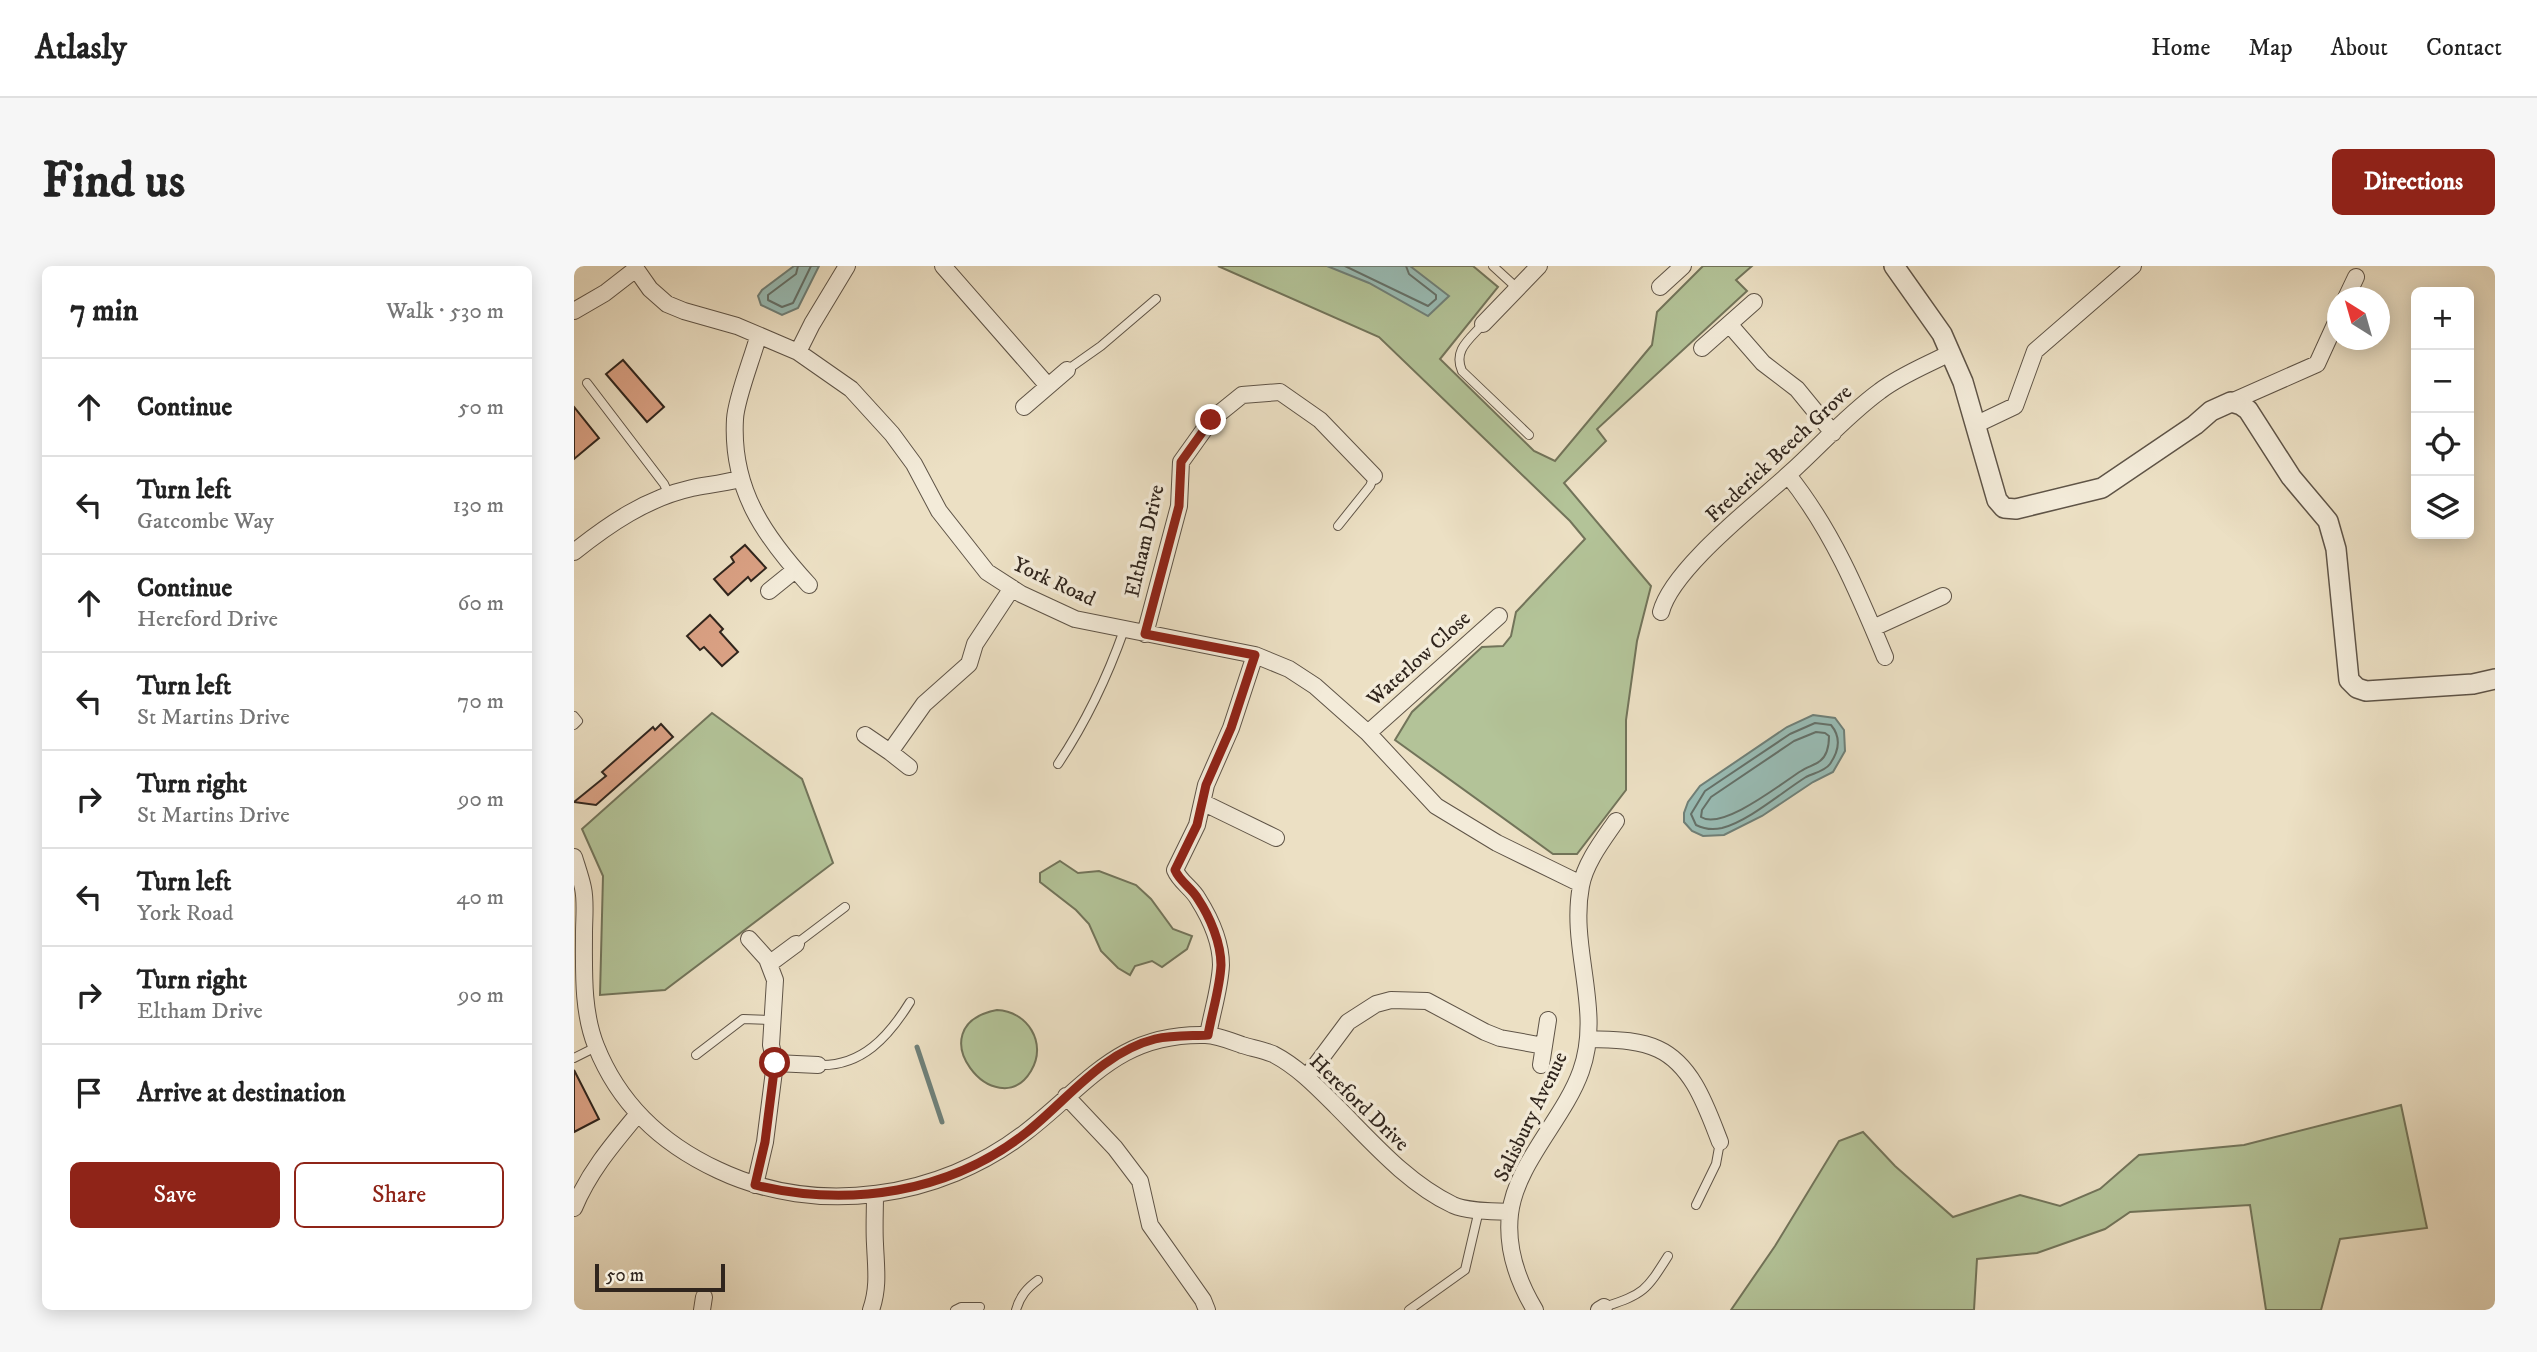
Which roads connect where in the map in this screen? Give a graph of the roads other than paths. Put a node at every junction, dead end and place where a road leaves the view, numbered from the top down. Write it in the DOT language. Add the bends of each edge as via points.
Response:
graph roads {
  1 [pos="847,266"];
  2 [pos="943,266"];
  3 [pos="1493,266"];
  4 [pos="1539,266"];
  5 [pos="1682,266"];
  6 [pos="1894,266"];
  7 [pos="2133,266"];
  8 [pos="636,267"];
  9 [pos="2356,277"];
  10 [pos="1660,286"];
  11 [pos="2351,287"];
  12 [pos="1517,288"];
  13 [pos="1156,299"];
  14 [pos="1754,302"];
  15 [pos="574,311"];
  16 [pos="1483,324"];
  17 [pos="1729,324"];
  18 [pos="758,337"];
  19 [pos="2327,341"];
  20 [pos="1702,348"];
  21 [pos="798,352"];
  22 [pos="1950,353"];
  23 [pos="1067,369"];
  24 [pos="587,383"];
  25 [pos="1048,386"];
  26 [pos="2231,402"];
  27 [pos="1024,407"];
  28 [pos="1975,425"];
  29 [pos="1833,433"];
  30 [pos="1529,435"];
  31 [pos="1788,475"];
  32 [pos="1374,477"];
  33 [pos="740,480"];
  34 [pos="669,495"];
  35 [pos="1338,526"];
  36 [pos="574,552"];
  37 [pos="795,570"];
  38 [pos="809,585"];
  39 [pos="1012,588"];
  40 [pos="769,591"];
  41 [pos="1943,596"];
  42 [pos="1661,612"];
  43 [pos="1499,616"];
  44 [pos="1873,628"];
  45 [pos="1124,630"];
  46 [pos="1145,634"];
  47 [pos="1255,655"];
  48 [pos="1885,657"];
  49 [pos="2495,679"];
  50 [pos="574,716"];
  51 [pos="574,726"];
  52 [pos="1368,733"];
  53 [pos="865,735"];
  54 [pos="890,752"];
  55 [pos="1058,764"];
  56 [pos="909,767"];
  57 [pos="1204,803"];
  58 [pos="1616,821"];
  59 [pos="1276,838"];
  60 [pos="574,857"];
  61 [pos="1581,884"];
  62 [pos="579,892"];
  63 [pos="845,907"];
  64 [pos="749,939"];
  65 [pos="796,944"];
  66 [pos="769,964"];
  67 [pos="910,1002"];
  68 [pos="772,1020"];
  69 [pos="1548,1020"];
  70 [pos="1208,1035"];
  71 [pos="1588,1039"];
  72 [pos="596,1046"];
  73 [pos="1544,1046"];
  74 [pos="696,1055"];
  75 [pos="574,1058"];
  76 [pos="775,1063"];
  77 [pos="818,1065"];
  78 [pos="1541,1065"];
  79 [pos="1307,1077"];
  80 [pos="1066,1096"];
  81 [pos="637,1115"];
  82 [pos="1720,1142"];
  83 [pos="755,1185"];
  84 [pos="875,1194"];
  85 [pos="1696,1205"];
  86 [pos="574,1208"];
  87 [pos="1479,1210"];
  88 [pos="1510,1212"];
  89 [pos="1668,1256"];
  90 [pos="1038,1280"];
  91 [pos="980,1307"];
  92 [pos="1602,1309"];
  93 [pos="871,1310"];
  94 [pos="955,1310"];
  95 [pos="1016,1310"];
  96 [pos="1207,1310"];
  97 [pos="1409,1310"];
  98 [pos="1535,1310"];
  1 -- 21 [label="street"];
  2 -- 25 [label="street"];
  3 -- 12 [label="lane"];
  4 -- 12 [label="street"];
  5 -- 10 [label="street"];
  6 -- 22 [label="street" via="1942,334"];
  7 -- 28 [label="street" via="2035,351 2015,406"];
  8 -- 15 [label="street, York Road"];
  8 -- 18 [label="street, York Road" via="667,304"];
  9 -- 11 [label="street"];
  12 -- 16 [label="street"];
  13 -- 23 [label="lane"];
  14 -- 17 [label="street"];
  16 -- 30 [label="lane" via="1457,360 1462,371"];
  17 -- 20 [label="street"];
  17 -- 29 [label="street" via="1763,363 1797,389"];
  18 -- 21 [label="street, York Road"];
  18 -- 33 [label="street" via="735,417"];
  19 -- 26 [label="street" via="2317,364"];
  21 -- 39 [label="street, York Road" via="851,389 879,418 914,464 950,526 987,572"];
  22 -- 28 [label="street"];
  22 -- 29 [label="street, Frederick Beech Grove" via="1882,390"];
  23 -- 25 [label="street"];
  24 -- 34 [label="lane"];
  25 -- 27 [label="street"];
  26 -- 28 [label="street" via="2211,411 2102,488 2016,509 2004,508 1997,500"];
  26 -- 49 [label="street" via="2248,410 2291,477 2328,522 2336,549 2349,680 2366,691"];
  29 -- 31 [label="street, Frederick Beech Grove"];
  31 -- 42 [label="street, Frederick Beech Grove" via="1679,578"];
  31 -- 44 [label="street" via="1839,550"];
  32 -- 35 [label="lane"];
  32 -- 46 [label="street, Eltham Drive" via="1320,421 1280,392 1242,395 1211,420 1181,462 1179,506"];
  33 -- 34 [label="street"];
  33 -- 37 [label="street" via="771,541"];
  34 -- 36 [label="street" via="611,524"];
  37 -- 38 [label="street"];
  37 -- 40 [label="street"];
  39 -- 45 [label="street, York Road" via="1075,619"];
  39 -- 54 [label="street" via="975,644 969,664 924,704"];
  41 -- 44 [label="street"];
  43 -- 52 [label="street, Waterlow Close"];
  44 -- 48 [label="street"];
  45 -- 46 [label="street, York Road"];
  45 -- 55 [label="lane" via="1095,701"];
  46 -- 47 [label="street, York Road"];
  47 -- 52 [label="street, York Road" via="1315,686"];
  47 -- 57 [label="street" via="1206,785"];
  50 -- 51 [label="lane" via="578,721"];
  52 -- 61 [label="street, York Road" via="1436,806 1497,843"];
  53 -- 54 [label="street"];
  54 -- 56 [label="street"];
  57 -- 59 [label="street"];
  57 -- 70 [label="street" via="1175,870 1211,921 1221,964"];
  58 -- 61 [label="street, Salisbury Avenue"];
  60 -- 62 [label="street, Hereford Drive"];
  61 -- 71 [label="street, Salisbury Avenue" via="1577,921 1590,1021"];
  62 -- 72 [label="street, Hereford Drive"];
  63 -- 65 [label="lane"];
  64 -- 66 [label="street"];
  65 -- 66 [label="street"];
  66 -- 68 [label="street" via="775,980"];
  67 -- 77 [label="lane" via="874,1045 838,1066"];
  68 -- 74 [label="lane" via="743,1019"];
  68 -- 76 [label="street"];
  69 -- 73 [label="street"];
  70 -- 79 [label="street, Hereford Drive" via="1272,1054"];
  70 -- 80 [label="street, Hereford Drive" via="1152,1040 1116,1057"];
  71 -- 82 [label="street" via="1643,1043 1660,1049 1680,1065 1695,1086"];
  71 -- 88 [label="street, Salisbury Avenue" via="1581,1071 1519,1182"];
  72 -- 75 [label="lane"];
  72 -- 81 [label="street, Hereford Drive"];
  73 -- 78 [label="street"];
  73 -- 79 [label="street" via="1500,1038 1427,1001 1391,1000 1348,1022"];
  76 -- 77 [label="street"];
  76 -- 83 [label="street"];
  79 -- 87 [label="street, Hereford Drive" via="1400,1170 1455,1206"];
  80 -- 84 [label="street, Hereford Drive" via="1028,1131 967,1169"];
  80 -- 96 [label="street" via="1140,1181 1150,1225"];
  81 -- 83 [label="street, Hereford Drive" via="704,1164"];
  81 -- 86 [label="street" via="603,1156"];
  82 -- 85 [label="lane" via="1716,1164"];
  83 -- 84 [label="street, Hereford Drive" via="809,1195"];
  84 -- 93 [label="street" via="878,1272"];
  87 -- 88 [label="street, Hereford Drive"];
  87 -- 97 [label="lane" via="1465,1270"];
  88 -- 98 [label="street, Salisbury Avenue" via="1514,1268"];
  89 -- 92 [label="lane" via="1648,1288"];
  90 -- 95 [label="lane" via="1027,1288"];
  91 -- 94 [label="lane"];
}
